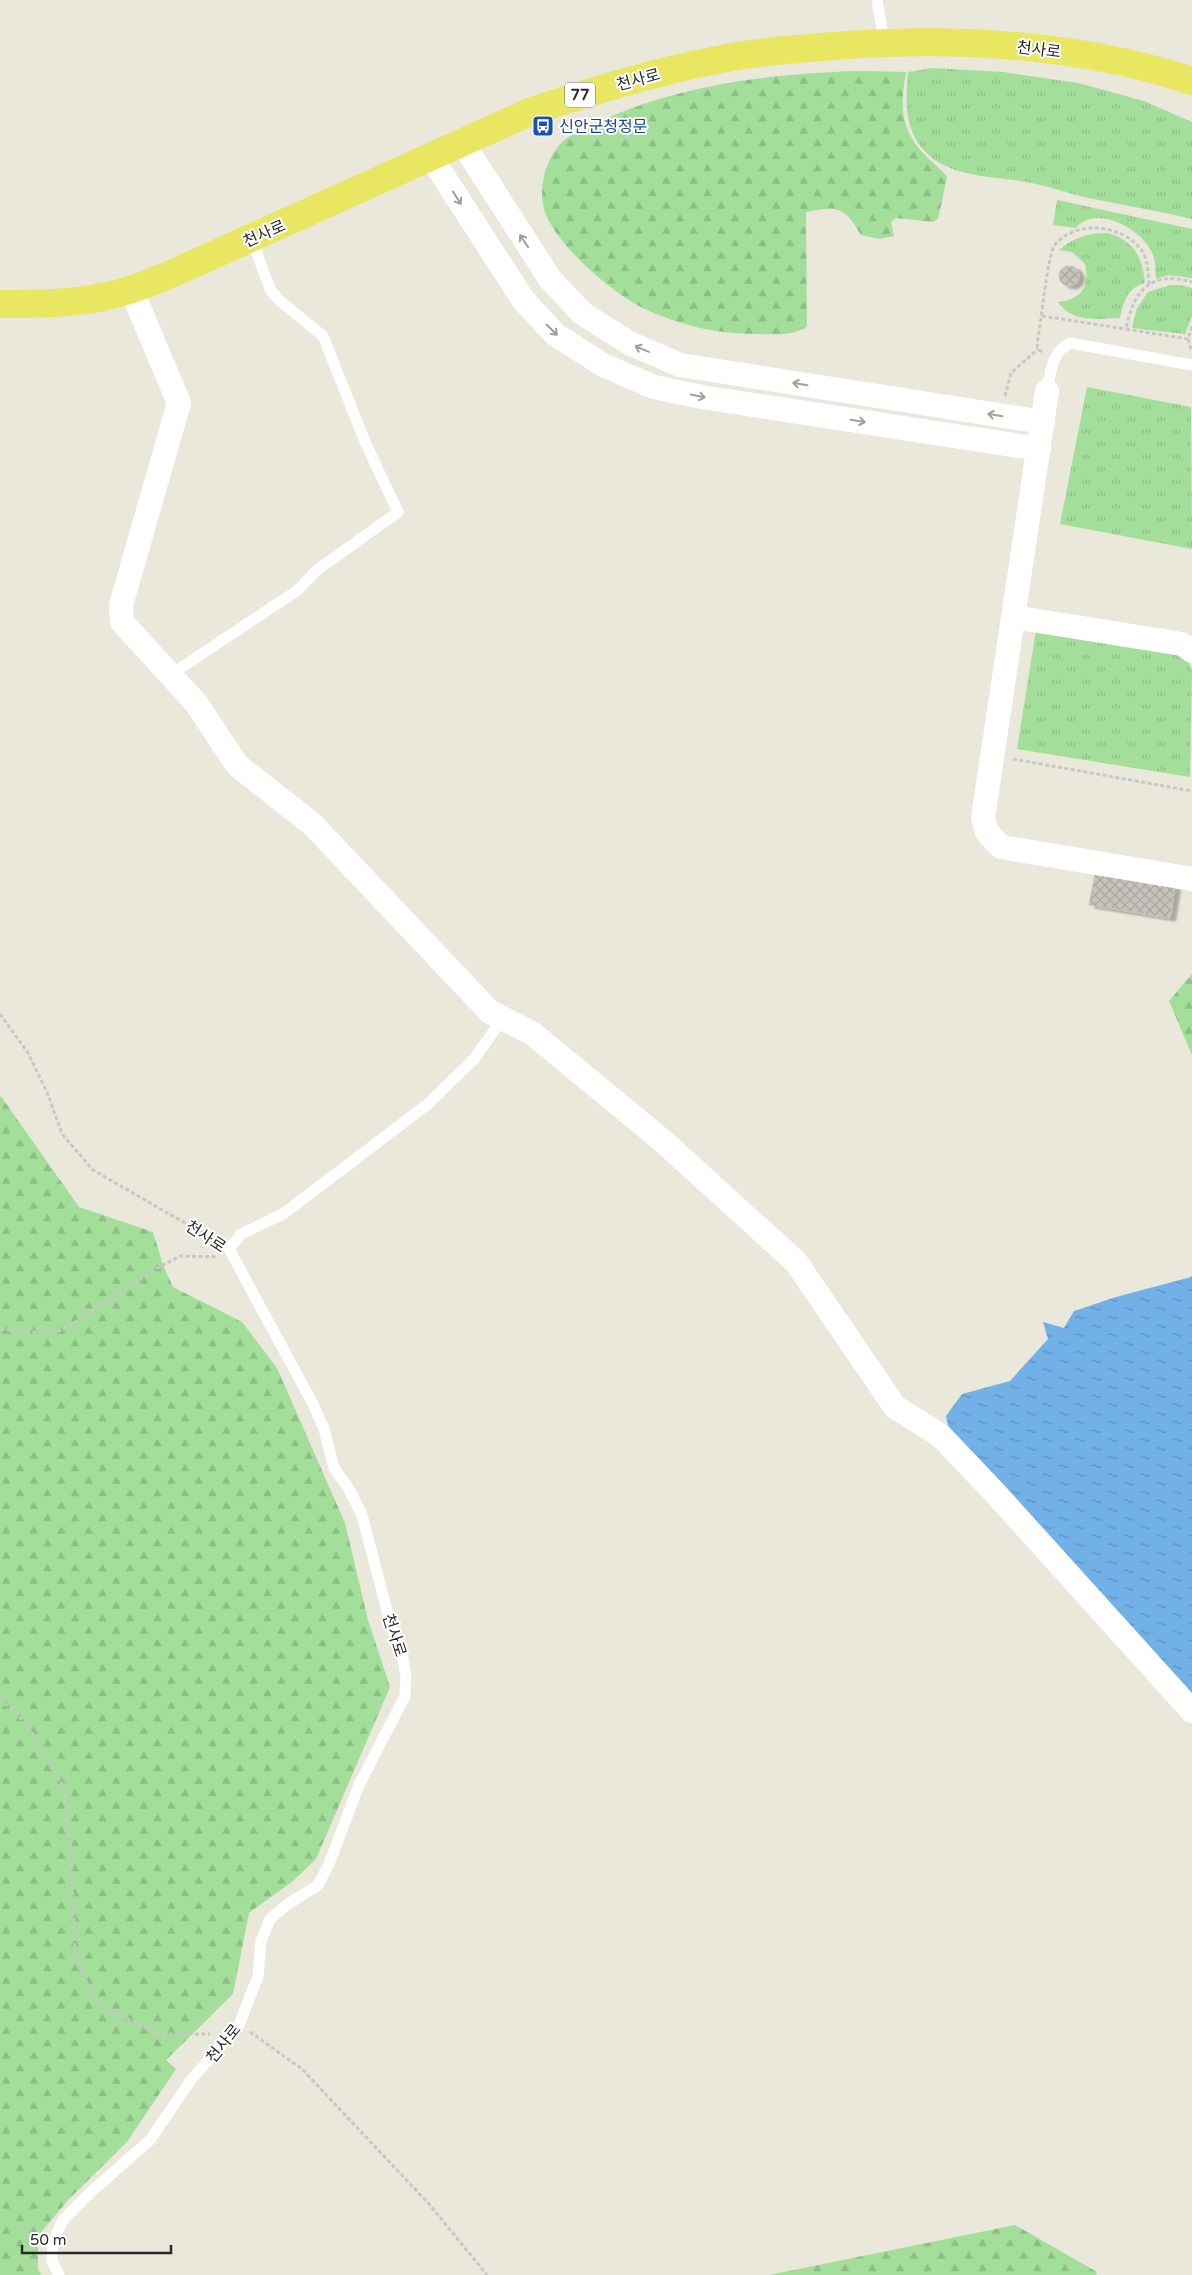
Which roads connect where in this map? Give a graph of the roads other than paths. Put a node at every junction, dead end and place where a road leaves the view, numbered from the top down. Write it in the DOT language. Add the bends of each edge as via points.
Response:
graph roads {
  1 [pos="878,0"];
  2 [pos="884,42"];
  3 [pos="1192,81"];
  4 [pos="462,142"];
  5 [pos="431,157"];
  6 [pos="251,238"];
  7 [pos="131,289"];
  8 [pos="0,304"];
  9 [pos="1192,365"];
  10 [pos="1048,391"];
  11 [pos="1043,422"];
  12 [pos="1039,449"];
  13 [pos="1014,617"];
  14 [pos="1192,651"];
  15 [pos="170,675"];
  16 [pos="1192,879"];
  17 [pos="502,1018"];
  18 [pos="1192,1711"];
  19 [pos="59,2275"];
  1 -- 2 [label="lane"];
  2 -- 3 [label="main road, 천사로 / 77" via="952,42 1039,49 1135,64"];
  2 -- 4 [label="main road, 천사로 / 77" via="753,54 676,69 588,92 532,111"];
  4 -- 5 [label="main road, 천사로 / 77"];
  11 -- 4 [label="street, one-way" via="680,365 629,343 582,313 550,279"];
  5 -- 6 [label="main road, 천사로 / 77"];
  5 -- 12 [label="street, one-way" via="524,301 556,335 603,365 654,387 702,397"];
  6 -- 7 [label="main road, 천사로 / 77" via="169,276"];
  6 -- 15 [label="lane" via="271,291 323,336 366,444 398,512 317,570 298,590"];
  7 -- 8 [label="main road, 천사로 / 77" via="68,301"];
  7 -- 15 [label="street" via="179,403 121,605 122,622"];
  9 -- 10 [label="lane" via="1070,343 1064,346 1052,366"];
  10 -- 11 [label="street"];
  11 -- 12 [label="street"];
  12 -- 13 [label="street"];
  13 -- 14 [label="street" via="1182,644"];
  13 -- 16 [label="street" via="983,818 987,832 1001,847"];
  15 -- 17 [label="street" via="196,703 237,765 312,824 490,1012"];
  17 -- 18 [label="street" via="532,1033 664,1142 796,1262 895,1407 941,1436"];
  17 -- 19 [label="lane, 천사로" via="474,1059 428,1104 283,1214 241,1234 231,1253 313,1404 324,1429 334,1468 362,1515 391,1626 402,1654 405,1696 359,1785 329,1864 318,1884 270,1919 261,1941 258,1976 239,2025 191,2080 150,2140 64,2220 53,2241 52,2261"];
}
